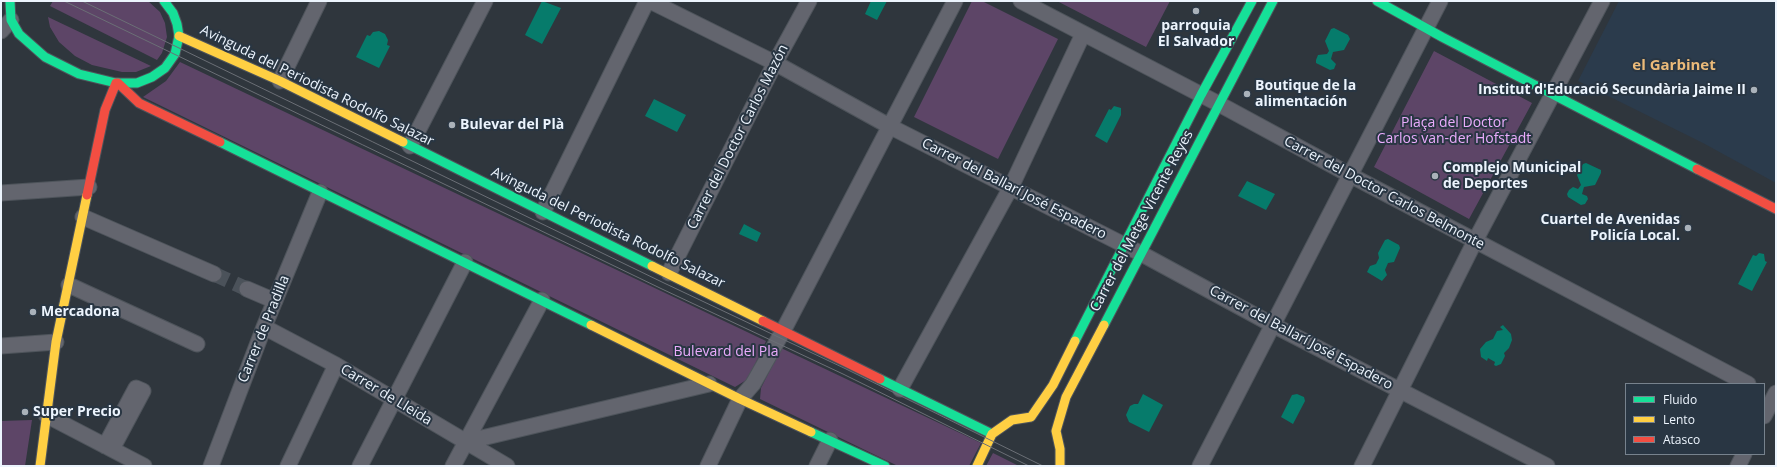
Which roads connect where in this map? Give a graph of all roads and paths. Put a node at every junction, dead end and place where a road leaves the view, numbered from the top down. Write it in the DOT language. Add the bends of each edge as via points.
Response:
graph roads {
  1 [pos="1,1"];
  2 [pos="10,1"];
  3 [pos="164,1"];
  4 [pos="319,1"];
  5 [pos="485,1"];
  6 [pos="649,1"];
  7 [pos="809,1"];
  8 [pos="955,1"];
  9 [pos="1021,1"];
  10 [pos="1252,1"];
  11 [pos="1273,1"];
  12 [pos="1377,1"];
  13 [pos="1440,1"];
  14 [pos="1602,1"];
  15 [pos="11,20"];
  16 [pos="1426,28"];
  17 [pos="1,31"];
  18 [pos="1083,34"];
  19 [pos="178,36"];
  20 [pos="775,63"];
  21 [pos="280,81"];
  22 [pos="117,83"];
  23 [pos="1201,95"];
  24 [pos="1554,95"];
  25 [pos="1219,104"];
  26 [pos="889,126"];
  27 [pos="410,146"];
  28 [pos="1350,175"];
  29 [pos="89,187"];
  30 [pos="1011,187"];
  31 [pos="320,192"];
  32 [pos="1,193"];
  33 [pos="1776,209"];
  34 [pos="543,212"];
  35 [pos="83,216"];
  36 [pos="1475,241"];
  37 [pos="1124,245"];
  38 [pos="1140,253"];
  39 [pos="465,262"];
  40 [pos="669,273"];
  41 [pos="214,274"];
  42 [pos="68,285"];
  43 [pos="248,289"];
  44 [pos="542,300"];
  45 [pos="275,301"];
  46 [pos="1273,325"];
  47 [pos="264,327"];
  48 [pos="782,331"];
  49 [pos="56,342"];
  50 [pos="198,344"];
  51 [pos="1,346"];
  52 [pos="336,365"];
  53 [pos="1746,383"];
  54 [pos="709,384"];
  55 [pos="900,389"];
  56 [pos="1401,391"];
  57 [pos="1772,395"];
  58 [pos="740,399"];
  59 [pos="394,400"];
  60 [pos="1765,413"];
  61 [pos="46,415"];
  62 [pos="992,434"];
  63 [pos="830,440"];
  64 [pos="464,442"];
  65 [pos="1744,455"];
  66 [pos="40,466"];
  67 [pos="144,466"];
  68 [pos="211,466"];
  69 [pos="288,466"];
  70 [pos="360,466"];
  71 [pos="453,466"];
  72 [pos="506,466"];
  73 [pos="708,466"];
  74 [pos="817,466"];
  75 [pos="885,466"];
  76 [pos="977,466"];
  77 [pos="1060,466"];
  78 [pos="1200,466"];
  79 [pos="1362,466"];
  80 [pos="1547,466"];
  81 [pos="1738,466"];
  1 -- 2 [label="street"];
  2 -- 15 [label="street"];
  3 -- 19 [label="street" via="172,13"];
  4 -- 21 [label="street"];
  5 -- 27 [label="street"];
  6 -- 20 [label="street, Carrer del Ballarí José Espadero"];
  6 -- 34 [label="street"];
  7 -- 20 [label="street, Carrer del Doctor Carlos Mazón"];
  8 -- 26 [label="street"];
  9 -- 18 [label="street, Carrer del Doctor Carlos Belmonte"];
  10 -- 23 [label="street, Carrer del Metge Vicente Reyes"];
  11 -- 25 [label="street, Carrer del Metge Vicente Reyes"];
  12 -- 16 [label="street"];
  13 -- 16 [label="street"];
  14 -- 24 [label="street"];
  15 -- 17 [label="street"];
  15 -- 22 [label="street" via="19,34 45,56 80,74"];
  16 -- 24 [label="street"];
  16 -- 28 [label="street"];
  18 -- 23 [label="street, Carrer del Doctor Carlos Belmonte"];
  18 -- 30 [label="street"];
  19 -- 21 [label="street, Avinguda del Periodista Rodolfo Salazar"];
  19 -- 22 [label="street" via="175,54 165,68 137,83"];
  20 -- 26 [label="street, Carrer del Ballarí José Espadero"];
  20 -- 40 [label="street, Carrer del Doctor Carlos Mazón"];
  21 -- 27 [label="street, Avinguda del Periodista Rodolfo Salazar"];
  22 -- 29 [label="street" via="105,110"];
  22 -- 31 [label="street" via="139,103"];
  23 -- 25 [label="street, Carrer del Doctor Carlos Belmonte"];
  23 -- 37 [label="street, Carrer del Metge Vicente Reyes"];
  24 -- 33 [label="street"];
  24 -- 36 [label="street"];
  25 -- 28 [label="street, Carrer del Doctor Carlos Belmonte"];
  25 -- 38 [label="street, Carrer del Metge Vicente Reyes"];
  26 -- 30 [label="street, Carrer del Ballarí José Espadero"];
  26 -- 48 [label="street"];
  27 -- 34 [label="street, Avinguda del Periodista Rodolfo Salazar"];
  28 -- 36 [label="street, Carrer del Doctor Carlos Belmonte"];
  28 -- 46 [label="street"];
  29 -- 32 [label="street"];
  29 -- 35 [label="street"];
  30 -- 37 [label="street, Carrer del Ballarí José Espadero"];
  30 -- 55 [label="street"];
  31 -- 39 [label="street"];
  31 -- 45 [label="street, Carrer de Pradilla"];
  34 -- 40 [label="street, Avinguda del Periodista Rodolfo Salazar"];
  35 -- 41 [label="street"];
  35 -- 42 [label="street"];
  36 -- 53 [label="street, Carrer del Doctor Carlos Belmonte"];
  36 -- 56 [label="street"];
  37 -- 38 [label="street, Carrer del Ballarí José Espadero"];
  37 -- 62 [label="street, Carrer del Metge Vicente Reyes" via="1034,419 1012,420"];
  38 -- 46 [label="street, Carrer del Ballarí José Espadero"];
  38 -- 77 [label="street, Carrer del Metge Vicente Reyes" via="1066,396 1053,429 1060,449"];
  39 -- 44 [label="street"];
  39 -- 59 [label="street"];
  40 -- 48 [label="street, Avinguda del Periodista Rodolfo Salazar"];
  42 -- 49 [label="street"];
  42 -- 50 [label="street"];
  43 -- 45 [label="street"];
  44 -- 54 [label="street"];
  44 -- 64 [label="street"];
  45 -- 47 [label="street, Carrer de Pradilla"];
  46 -- 56 [label="street, Carrer del Ballarí José Espadero"];
  46 -- 78 [label="street"];
  47 -- 52 [label="street, Carrer de Lleida"];
  47 -- 68 [label="street, Carrer de Pradilla"];
  48 -- 55 [label="street, Avinguda del Periodista Rodolfo Salazar"];
  48 -- 58 [label="street" via="753,384"];
  49 -- 51 [label="street"];
  49 -- 61 [label="street"];
  52 -- 59 [label="street, Carrer de Lleida"];
  52 -- 69 [label="street"];
  54 -- 58 [label="street"];
  54 -- 64 [label="street"];
  55 -- 62 [label="street, Avinguda del Periodista Rodolfo Salazar"];
  56 -- 79 [label="street"];
  56 -- 80 [label="street, Carrer del Ballarí José Espadero"];
  57 -- 60 [label="street"];
  58 -- 63 [label="street"];
  58 -- 73 [label="street"];
  59 -- 64 [label="street, Carrer de Lleida"];
  59 -- 70 [label="street"];
  61 -- 66 [label="street"];
  61 -- 67 [label="street"];
  62 -- 76 [label="street"];
  63 -- 74 [label="street"];
  63 -- 75 [label="street"];
  64 -- 71 [label="street"];
  64 -- 72 [label="street, Carrer de Lleida"];
  65 -- 81 [label="street"];
}
